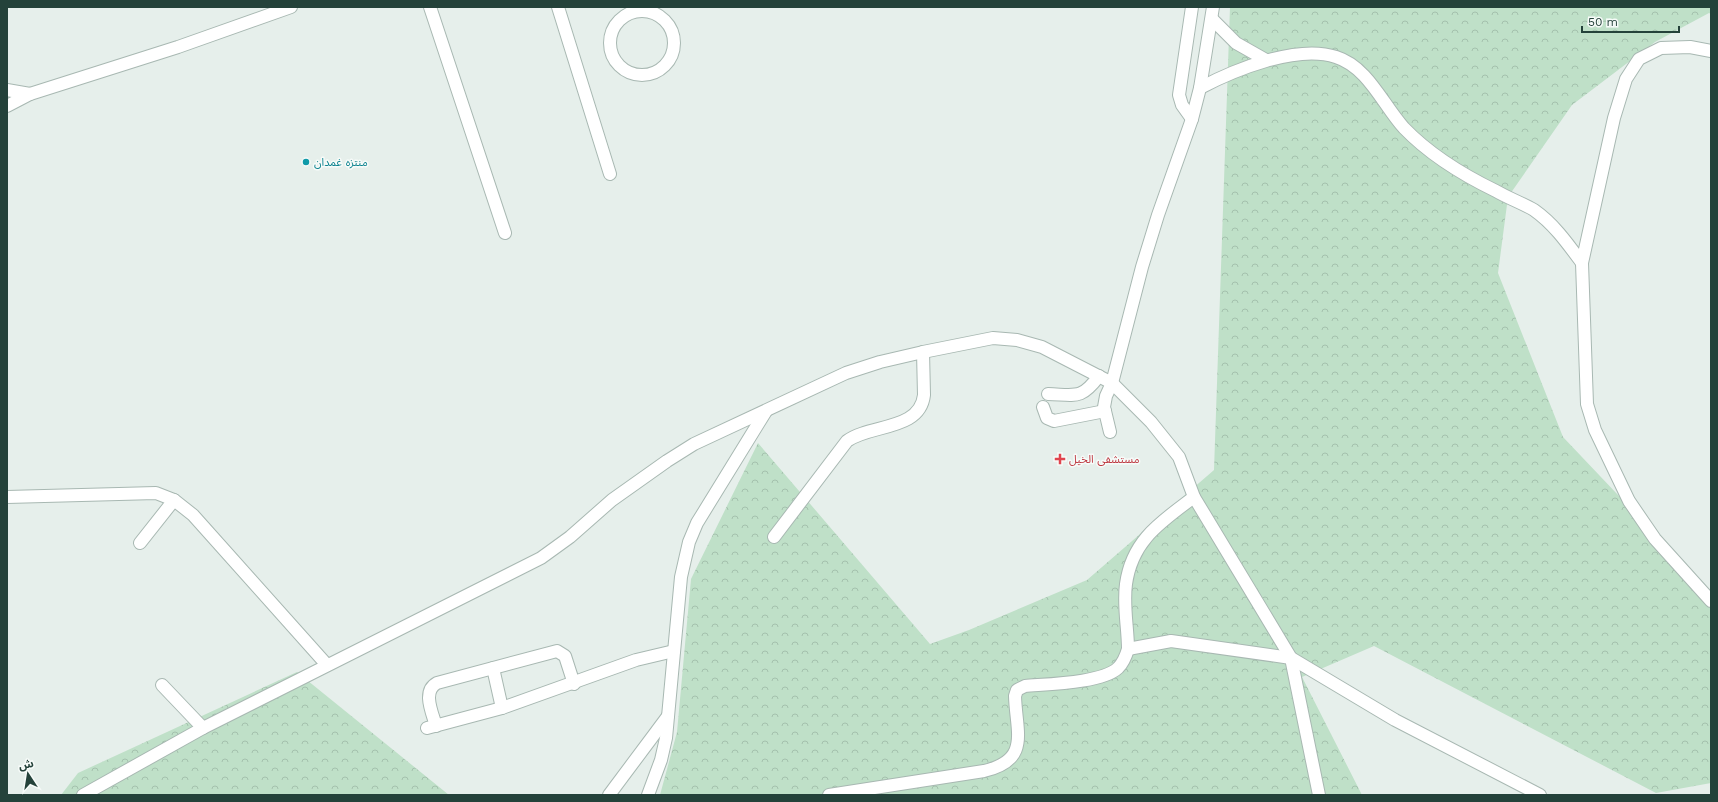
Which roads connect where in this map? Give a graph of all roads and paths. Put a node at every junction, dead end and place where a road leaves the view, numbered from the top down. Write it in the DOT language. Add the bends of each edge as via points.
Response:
graph roads {
  1 [pos="291,7"];
  2 [pos="430,7"];
  3 [pos="558,7"];
  4 [pos="1192,7"];
  5 [pos="635,9"];
  6 [pos="1213,13"];
  7 [pos="1711,51"];
  8 [pos="1266,60"];
  9 [pos="1200,88"];
  10 [pos="7,90"];
  11 [pos="30,94"];
  12 [pos="7,106"];
  13 [pos="1192,119"];
  14 [pos="610,174"];
  15 [pos="505,233"];
  16 [pos="1582,264"];
  17 [pos="923,352"];
  18 [pos="1099,376"];
  19 [pos="1112,383"];
  20 [pos="1048,394"];
  21 [pos="1043,407"];
  22 [pos="1105,411"];
  23 [pos="766,412"];
  24 [pos="1110,432"];
  25 [pos="7,497"];
  26 [pos="1194,497"];
  27 [pos="174,500"];
  28 [pos="774,538"];
  29 [pos="140,543"];
  30 [pos="1711,601"];
  31 [pos="1128,649"];
  32 [pos="674,651"];
  33 [pos="1291,658"];
  34 [pos="327,665"];
  35 [pos="493,668"];
  36 [pos="574,684"];
  37 [pos="162,685"];
  38 [pos="502,708"];
  39 [pos="668,716"];
  40 [pos="203,728"];
  41 [pos="84,795"];
  42 [pos="609,795"];
  43 [pos="648,795"];
  44 [pos="829,795"];
  45 [pos="1319,795"];
  46 [pos="1540,795"];
  1 -- 11 [label="street" via="178,47"];
  2 -- 15 [label="street"];
  3 -- 14 [label="street"];
  4 -- 13 [label="street" via="1180,95 1182,105"];
  5 -- 5 [label="street" via="617,23 610,37 611,52 619,65 632,73 647,74 661,68 671,56 674,40 669,26 658,15"];
  6 -- 8 [label="street" via="1236,43"];
  6 -- 9 [label="street"];
  7 -- 16 [label="street" via="1690,47 1661,48 1639,59 1626,78 1614,118"];
  8 -- 9 [label="street"];
  8 -- 16 [label="street" via="1322,54 1335,56 1350,63 1404,128 1441,159 1469,177 1533,210 1554,226"];
  9 -- 13 [label="street"];
  10 -- 11 [label="street"];
  11 -- 12 [label="street"];
  13 -- 19 [label="street" via="1142,267"];
  16 -- 30 [label="street" via="1586,404 1594,430 1629,501 1655,539"];
  17 -- 18 [label="street" via="993,338 1017,340 1042,347"];
  17 -- 23 [label="street" via="846,373"];
  17 -- 28 [label="street" via="924,401 917,413 905,420 859,434 847,441"];
  18 -- 19 [label="street"];
  18 -- 20 [label="street" via="1089,389 1081,394"];
  19 -- 22 [label="street" via="1104,401"];
  19 -- 26 [label="street" via="1152,422 1179,457"];
  21 -- 22 [label="street" via="1047,418 1054,421"];
  22 -- 24 [label="street"];
  23 -- 32 [label="street" via="697,523 689,542 681,577"];
  23 -- 34 [label="street" via="724,429 667,461 612,500 570,537 541,558"];
  25 -- 27 [label="street" via="156,493"];
  26 -- 31 [label="street" via="1147,534 1135,554 1126,585"];
  26 -- 33 [label="street"];
  27 -- 29 [label="street"];
  27 -- 34 [label="street" via="193,515"];
  31 -- 33 [label="street" via="1171,641"];
  31 -- 44 [label="street" via="1118,668 1107,675 1025,686 1018,690 1015,696 1019,739 1011,758 999,767"];
  32 -- 36 [label="street" via="636,660"];
  32 -- 39 [label="street"];
  33 -- 45 [label="street"];
  33 -- 46 [label="street" via="1395,720"];
  34 -- 40 [label="street"];
  35 -- 36 [label="street" via="557,651 565,656"];
  35 -- 38 [label="street"];
  35 -- 38 [label="street" via="437,683 431,687 431,727"];
  36 -- 38 [label="street"];
  37 -- 40 [label="street"];
  39 -- 42 [label="street"];
  39 -- 43 [label="street" via="664,750"];
  40 -- 41 [label="street"];
}
